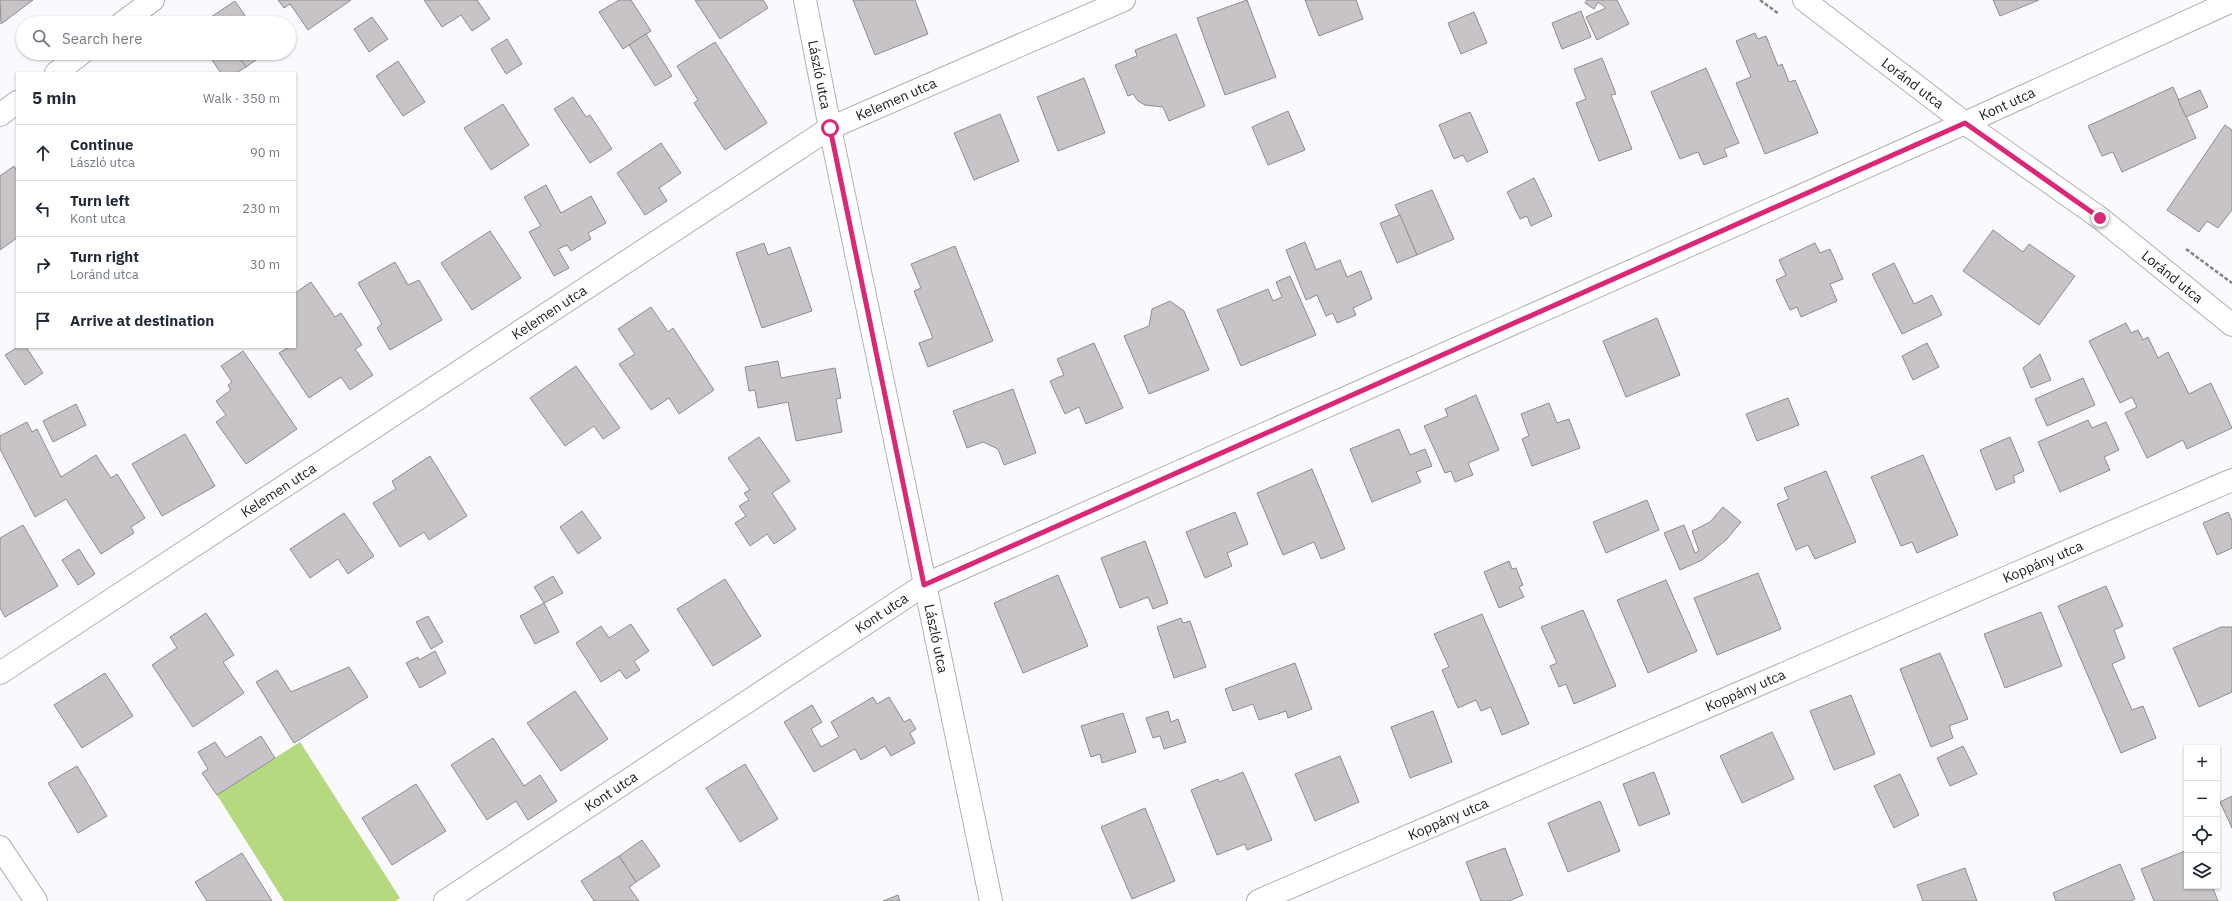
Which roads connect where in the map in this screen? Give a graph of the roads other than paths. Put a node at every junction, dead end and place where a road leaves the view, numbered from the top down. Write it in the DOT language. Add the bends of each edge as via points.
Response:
graph roads {
  1 [pos="153,0"];
  2 [pos="806,0"];
  3 [pos="1124,0"];
  4 [pos="1804,0"];
  5 [pos="2232,1"];
  6 [pos="131,16"];
  7 [pos="73,60"];
  8 [pos="57,72"];
  9 [pos="16,103"];
  10 [pos="0,115"];
  11 [pos="1965,123"];
  12 [pos="830,128"];
  13 [pos="2232,325"];
  14 [pos="2232,480"];
  15 [pos="924,585"];
  16 [pos="0,673"];
  17 [pos="0,847"];
  18 [pos="36,901"];
  19 [pos="445,901"];
  20 [pos="991,901"];
  21 [pos="1258,901"];
  1 -- 6 [label="street"];
  2 -- 12 [label="street, László utca"];
  3 -- 12 [label="street, Kelemen utca"];
  4 -- 11 [label="street, Loránd utca"];
  5 -- 11 [label="street, Kont utca"];
  7 -- 8 [label="street"];
  9 -- 10 [label="street"];
  11 -- 13 [label="street, Loránd utca" via="2100,218"];
  11 -- 15 [label="street, Kont utca"];
  12 -- 15 [label="street, László utca"];
  12 -- 16 [label="street, Kelemen utca"];
  14 -- 21 [label="street, Koppány utca"];
  15 -- 19 [label="street, Kont utca"];
  15 -- 20 [label="street, László utca"];
  17 -- 18 [label="street"];
}
